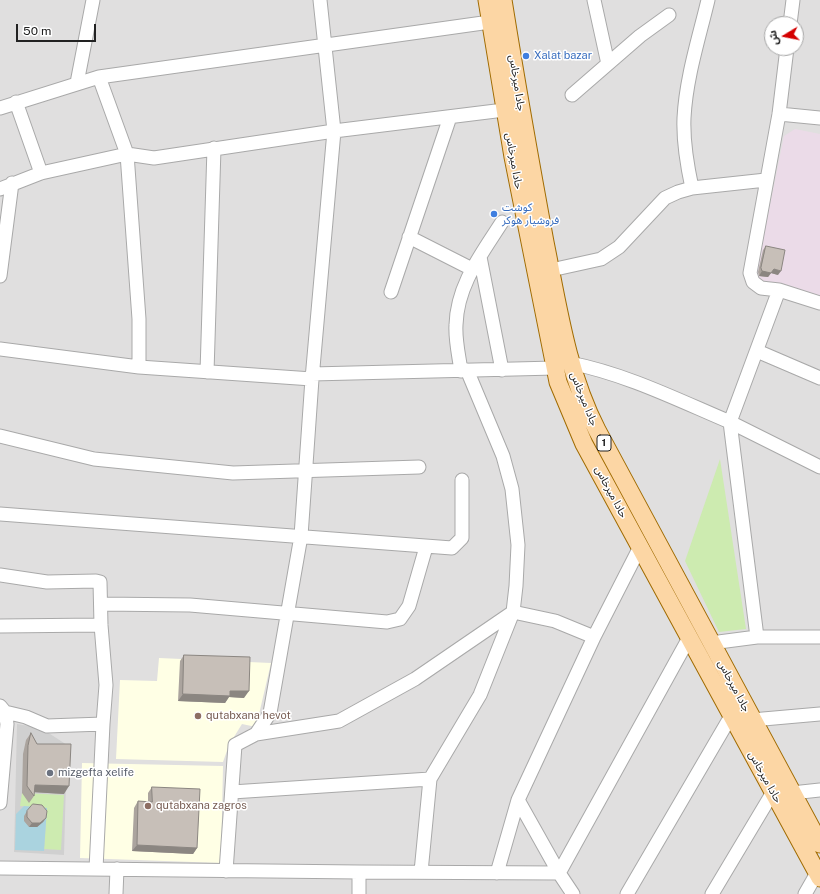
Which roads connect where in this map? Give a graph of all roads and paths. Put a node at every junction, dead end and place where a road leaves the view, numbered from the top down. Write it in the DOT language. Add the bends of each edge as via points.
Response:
graph roads {
  1 [pos="93,0"];
  2 [pos="320,0"];
  3 [pos="487,0"];
  4 [pos="504,0"];
  5 [pos="594,0"];
  6 [pos="708,0"];
  7 [pos="793,0"];
  8 [pos="669,15"];
  9 [pos="791,16"];
  10 [pos="490,22"];
  11 [pos="326,47"];
  12 [pos="786,56"];
  13 [pos="608,64"];
  14 [pos="100,77"];
  15 [pos="77,84"];
  16 [pos="572,95"];
  17 [pos="16,102"];
  18 [pos="0,108"];
  19 [pos="504,110"];
  20 [pos="779,114"];
  21 [pos="450,117"];
  22 [pos="820,118"];
  23 [pos="334,131"];
  24 [pos="214,148"];
  25 [pos="127,154"];
  26 [pos="41,173"];
  27 [pos="766,180"];
  28 [pos="12,183"];
  29 [pos="692,188"];
  30 [pos="0,189"];
  31 [pos="502,222"];
  32 [pos="409,237"];
  33 [pos="480,257"];
  34 [pos="472,269"];
  35 [pos="551,270"];
  36 [pos="0,276"];
  37 [pos="779,290"];
  38 [pos="391,292"];
  39 [pos="820,303"];
  40 [pos="0,349"];
  41 [pos="757,351"];
  42 [pos="563,366"];
  43 [pos="139,367"];
  44 [pos="464,370"];
  45 [pos="502,370"];
  46 [pos="207,372"];
  47 [pos="312,377"];
  48 [pos="820,378"];
  49 [pos="730,422"];
  50 [pos="0,436"];
  51 [pos="820,467"];
  52 [pos="419,468"];
  53 [pos="306,471"];
  54 [pos="462,480"];
  55 [pos="0,514"];
  56 [pos="301,536"];
  57 [pos="426,547"];
  58 [pos="640,547"];
  59 [pos="0,575"];
  60 [pos="100,604"];
  61 [pos="513,612"];
  62 [pos="287,614"];
  63 [pos="101,625"];
  64 [pos="0,626"];
  65 [pos="594,637"];
  66 [pos="820,637"];
  67 [pos="689,638"];
  68 [pos="757,638"];
  69 [pos="711,643"];
  70 [pos="3,709"];
  71 [pos="820,714"];
  72 [pos="731,716"];
  73 [pos="752,720"];
  74 [pos="103,724"];
  75 [pos="256,734"];
  76 [pos="430,779"];
  77 [pos="0,788"];
  78 [pos="820,790"];
  79 [pos="232,792"];
  80 [pos="773,792"];
  81 [pos="792,793"];
  82 [pos="518,800"];
  83 [pos="0,803"];
  84 [pos="820,844"];
  85 [pos="0,868"];
  86 [pos="96,869"];
  87 [pos="117,869"];
  88 [pos="226,871"];
  89 [pos="359,872"];
  90 [pos="421,872"];
  91 [pos="497,873"];
  92 [pos="559,873"];
  93 [pos="819,876"];
  94 [pos="116,894"];
  95 [pos="359,894"];
  96 [pos="573,894"];
  97 [pos="627,894"];
  98 [pos="712,894"];
  99 [pos="805,894"];
  1 -- 15 [label="street"];
  2 -- 11 [label="street"];
  3 -- 10 [label="main road, حادا ميرخاس"];
  4 -- 35 [label="main road, جادا ميرخاس / 1" via="527,145"];
  5 -- 13 [label="street"];
  6 -- 29 [label="street" via="687,91 684,118 686,156"];
  7 -- 9 [label="street"];
  8 -- 13 [label="street"];
  10 -- 11 [label="street"];
  10 -- 19 [label="main road, حادا ميرخاس"];
  11 -- 14 [label="street"];
  11 -- 23 [label="street"];
  12 -- 20 [label="street"];
  13 -- 16 [label="street"];
  14 -- 15 [label="street"];
  14 -- 25 [label="street"];
  15 -- 17 [label="street"];
  17 -- 18 [label="street"];
  17 -- 26 [label="street"];
  19 -- 21 [label="street"];
  19 -- 42 [label="main road, حادا ميرخاس" via="526,224"];
  20 -- 22 [label="street"];
  20 -- 27 [label="street"];
  21 -- 23 [label="street"];
  21 -- 32 [label="street"];
  23 -- 24 [label="street"];
  23 -- 47 [label="street"];
  24 -- 25 [label="street" via="154,158"];
  24 -- 46 [label="street"];
  25 -- 26 [label="street"];
  25 -- 43 [label="street" via="139,319"];
  26 -- 28 [label="street"];
  27 -- 29 [label="street"];
  27 -- 37 [label="street" via="750,278 757,286"];
  28 -- 30 [label="street"];
  28 -- 36 [label="street"];
  29 -- 35 [label="street" via="665,198 619,247 601,259"];
  31 -- 33 [label="street"];
  32 -- 34 [label="street"];
  32 -- 38 [label="street"];
  33 -- 34 [label="street"];
  33 -- 45 [label="street"];
  34 -- 44 [label="street" via="460,300 456,325"];
  35 -- 42 [label="main road, جادا ميرخاس / 1"];
  37 -- 39 [label="street"];
  37 -- 41 [label="street"];
  40 -- 43 [label="street"];
  41 -- 48 [label="street"];
  41 -- 49 [label="street"];
  42 -- 45 [label="street"];
  42 -- 49 [label="street" via="602,369"];
  42 -- 58 [label="main road, حادا ميرخاس" via="558,382 573,420"];
  42 -- 69 [label="main road, جادا ميرخاس / 1" via="578,387 590,416"];
  43 -- 46 [label="street"];
  44 -- 45 [label="street"];
  44 -- 47 [label="street"];
  44 -- 61 [label="street" via="503,456 512,489 518,545"];
  46 -- 47 [label="street"];
  47 -- 53 [label="street"];
  49 -- 51 [label="street"];
  49 -- 68 [label="street"];
  50 -- 53 [label="street" via="94,459 233,473"];
  52 -- 53 [label="street"];
  53 -- 56 [label="street"];
  54 -- 57 [label="street" via="462,538 452,548"];
  55 -- 56 [label="street"];
  56 -- 57 [label="street"];
  56 -- 62 [label="street"];
  57 -- 62 [label="street" via="409,606 400,619 387,622"];
  58 -- 65 [label="street"];
  58 -- 67 [label="main road, حادا ميرخاس"];
  59 -- 60 [label="street" via="47,582 100,582"];
  60 -- 62 [label="street" via="190,605"];
  60 -- 63 [label="street"];
  61 -- 65 [label="street" via="555,622"];
  61 -- 75 [label="street" via="415,678 339,721"];
  61 -- 76 [label="street" via="480,695"];
  62 -- 75 [label="street" via="270,713"];
  63 -- 64 [label="street"];
  63 -- 74 [label="street" via="106,685"];
  65 -- 82 [label="street"];
  66 -- 68 [label="street"];
  67 -- 72 [label="main road, حادا ميرخاس"];
  67 -- 92 [label="street"];
  68 -- 69 [label="street"];
  69 -- 73 [label="main road, جادا ميرخاس / 1"];
  70 -- 74 [label="street" via="47,726"];
  70 -- 77 [label="street" via="7,724"];
  71 -- 73 [label="street"];
  72 -- 80 [label="main road, حادا ميرخاس"];
  72 -- 97 [label="street"];
  73 -- 81 [label="main road, جادا ميرخاس / 1"];
  74 -- 86 [label="street"];
  75 -- 79 [label="street" via="235,744"];
  76 -- 79 [label="street"];
  76 -- 90 [label="street"];
  77 -- 83 [label="street"];
  78 -- 81 [label="street"];
  79 -- 88 [label="street"];
  80 -- 93 [label="main road, حادا ميرخاس"];
  80 -- 98 [label="street"];
  81 -- 84 [label="main road, جادا ميرخاس / 1"];
  82 -- 91 [label="street"];
  82 -- 92 [label="street"];
  85 -- 86 [label="street"];
  86 -- 87 [label="street"];
  87 -- 88 [label="street"];
  87 -- 94 [label="street"];
  88 -- 89 [label="street"];
  89 -- 90 [label="street"];
  89 -- 95 [label="street"];
  90 -- 91 [label="street"];
  91 -- 92 [label="street"];
  92 -- 96 [label="street"];
  93 -- 99 [label="street"];
}
